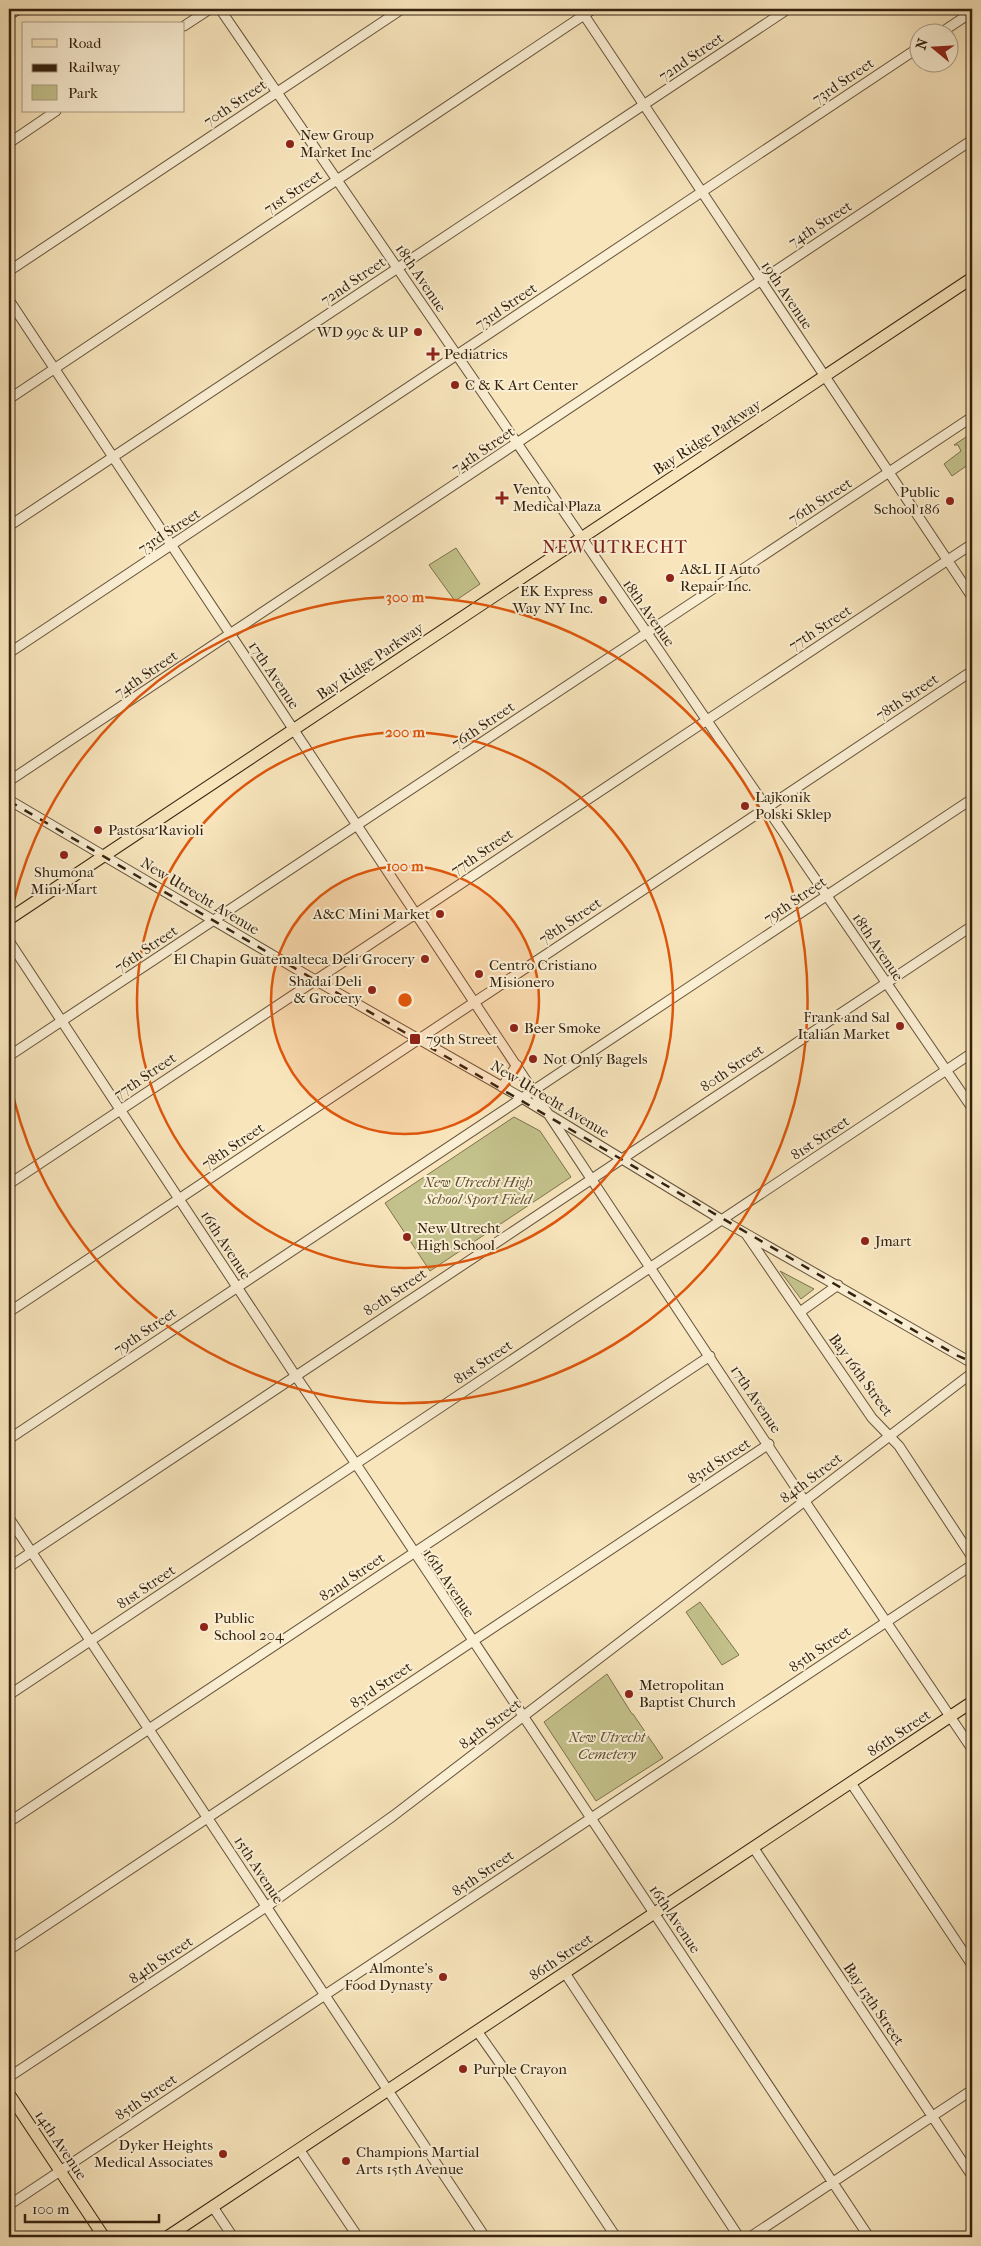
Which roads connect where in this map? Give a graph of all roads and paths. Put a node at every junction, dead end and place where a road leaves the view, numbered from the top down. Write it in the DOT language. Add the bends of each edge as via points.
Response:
graph roads {
  1 [pos="19,9"];
  2 [pos="210,9"];
  3 [pos="220,9"];
  4 [pos="402,9"];
  5 [pos="593,9"];
  6 [pos="788,9"];
  7 [pos="582,12"];
  8 [pos="9,15"];
  9 [pos="969,15"];
  10 [pos="958,22"];
  11 [pos="185,25"];
  12 [pos="908,55"];
  13 [pos="277,92"];
  14 [pos="644,104"];
  15 [pos="55,112"];
  16 [pos="972,140"];
  17 [pos="9,143"];
  18 [pos="336,180"];
  19 [pos="701,192"];
  20 [pos="398,268"];
  21 [pos="9,270"];
  22 [pos="972,278"];
  23 [pos="760,280"];
  24 [pos="9,300"];
  25 [pos="458,356"];
  26 [pos="54,368"];
  27 [pos="825,376"];
  28 [pos="9,399"];
  29 [pos="972,416"];
  30 [pos="518,444"];
  31 [pos="113,457"];
  32 [pos="889,472"];
  33 [pos="9,526"];
  34 [pos="582,537"];
  35 [pos="972,544"];
  36 [pos="172,546"];
  37 [pos="948,560"];
  38 [pos="972,597"];
  39 [pos="645,632"];
  40 [pos="231,634"];
  41 [pos="9,653"];
  42 [pos="972,671"];
  43 [pos="706,720"];
  44 [pos="294,730"];
  45 [pos="9,781"];
  46 [pos="972,799"];
  47 [pos="9,800"];
  48 [pos="766,808"];
  49 [pos="358,825"];
  50 [pos="105,855"];
  51 [pos="826,896"];
  52 [pos="415,913"];
  53 [pos="9,919"];
  54 [pos="214,920"];
  55 [pos="972,926"];
  56 [pos="9,942"];
  57 [pos="315,980"];
  58 [pos="886,983"];
  59 [pos="474,1001"];
  60 [pos="62,1021"];
  61 [pos="419,1039"];
  62 [pos="972,1053"];
  63 [pos="9,1056"];
  64 [pos="517,1065"];
  65 [pos="946,1070"];
  66 [pos="502,1087"];
  67 [pos="534,1090"];
  68 [pos="522,1098"];
  69 [pos="972,1108"];
  70 [pos="120,1110"];
  71 [pos="552,1116"];
  72 [pos="622,1158"];
  73 [pos="592,1178"];
  74 [pos="9,1184"];
  75 [pos="179,1198"];
  76 [pos="722,1220"];
  77 [pos="744,1233"];
  78 [pos="650,1267"];
  79 [pos="838,1285"];
  80 [pos="236,1287"];
  81 [pos="9,1312"];
  82 [pos="800,1312"];
  83 [pos="710,1356"];
  84 [pos="972,1363"];
  85 [pos="972,1372"];
  86 [pos="295,1375"];
  87 [pos="889,1435"];
  88 [pos="9,1439"];
  89 [pos="769,1444"];
  90 [pos="356,1464"];
  91 [pos="804,1500"];
  92 [pos="9,1518"];
  93 [pos="31,1552"];
  94 [pos="413,1553"];
  95 [pos="972,1557"];
  96 [pos="972,1564"];
  97 [pos="9,1567"];
  98 [pos="888,1621"];
  99 [pos="90,1640"];
  100 [pos="472,1641"];
  101 [pos="9,1694"];
  102 [pos="972,1702"];
  103 [pos="523,1716"];
  104 [pos="950,1716"];
  105 [pos="149,1729"];
  106 [pos="972,1749"];
  107 [pos="851,1783"];
  108 [pos="208,1818"];
  109 [pos="591,1818"];
  110 [pos="9,1822"];
  111 [pos="754,1847"];
  112 [pos="266,1906"];
  113 [pos="654,1913"];
  114 [pos="9,1950"];
  115 [pos="972,1965"];
  116 [pos="565,1973"];
  117 [pos="324,1995"];
  118 [pos="477,2031"];
  119 [pos="9,2077"];
  120 [pos="388,2090"];
  121 [pos="972,2090"];
  122 [pos="9,2094"];
  123 [pos="933,2116"];
  124 [pos="300,2149"];
  125 [pos="60,2171"];
  126 [pos="972,2176"];
  127 [pos="833,2182"];
  128 [pos="9,2205"];
  129 [pos="213,2207"];
  130 [pos="104,2237"];
  131 [pos="167,2237"];
  132 [pos="233,2237"];
  133 [pos="358,2237"];
  134 [pos="485,2237"];
  135 [pos="616,2237"];
  136 [pos="739,2237"];
  137 [pos="750,2237"];
  138 [pos="870,2237"];
  1 -- 8 [label="street"];
  2 -- 11 [label="street"];
  3 -- 13 [label="street, 18th Avenue"];
  4 -- 13 [label="street, 70th Street"];
  5 -- 7 [label="street, 71st Street"];
  6 -- 14 [label="street, 72nd Street"];
  7 -- 14 [label="street, 19th Avenue"];
  7 -- 18 [label="street, 71st Street"];
  9 -- 10 [label="street"];
  12 -- 19 [label="street, 73rd Street"];
  13 -- 18 [label="street, 18th Avenue"];
  13 -- 21 [label="street, 70th Street"];
  14 -- 19 [label="street, 19th Avenue"];
  14 -- 20 [label="street, 72nd Street"];
  15 -- 17 [label="street"];
  16 -- 23 [label="street, 74th Street"];
  18 -- 20 [label="street, 18th Avenue"];
  18 -- 26 [label="street, 71st Street"];
  19 -- 23 [label="street, 19th Avenue"];
  19 -- 25 [label="street, 73rd Street"];
  20 -- 25 [label="street, 18th Avenue"];
  20 -- 31 [label="street, 72nd Street"];
  22 -- 27 [label="main road, Bay Ridge Parkway"];
  23 -- 27 [label="street, 19th Avenue"];
  23 -- 30 [label="street, 74th Street"];
  24 -- 26 [label="street, 17th Avenue"];
  25 -- 30 [label="street, 18th Avenue"];
  25 -- 36 [label="street, 73rd Street"];
  26 -- 28 [label="street, 71st Street"];
  26 -- 31 [label="street, 17th Avenue"];
  27 -- 32 [label="street, 19th Avenue"];
  27 -- 34 [label="main road, Bay Ridge Parkway"];
  29 -- 32 [label="street, 76th Street"];
  30 -- 34 [label="street, 18th Avenue"];
  30 -- 40 [label="street, 74th Street"];
  31 -- 33 [label="street, 72nd Street"];
  31 -- 36 [label="street, 17th Avenue"];
  32 -- 37 [label="street, 19th Avenue"];
  32 -- 39 [label="street, 76th Street"];
  34 -- 39 [label="street, 18th Avenue"];
  34 -- 44 [label="main road, Bay Ridge Parkway"];
  35 -- 37 [label="street, 77th Street"];
  36 -- 40 [label="street, 17th Avenue"];
  36 -- 41 [label="street, 73rd Street"];
  37 -- 38 [label="street, 19th Avenue"];
  37 -- 43 [label="street, 77th Street"];
  39 -- 43 [label="street, 18th Avenue"];
  39 -- 49 [label="street, 76th Street"];
  40 -- 44 [label="street, 17th Avenue"];
  40 -- 45 [label="street, 74th Street"];
  42 -- 48 [label="street, 78th Street"];
  43 -- 48 [label="street, 18th Avenue"];
  43 -- 52 [label="street, 77th Street"];
  44 -- 49 [label="street, 17th Avenue"];
  44 -- 50 [label="main road, Bay Ridge Parkway"];
  46 -- 51 [label="street, 79th Street"];
  47 -- 50 [label="street, New Utrecht Avenue"];
  48 -- 51 [label="street, 18th Avenue"];
  48 -- 59 [label="street, 78th Street"];
  49 -- 52 [label="street, 17th Avenue"];
  49 -- 54 [label="street, 76th Street"];
  50 -- 53 [label="main road, Bay Ridge Parkway"];
  50 -- 54 [label="street, New Utrecht Avenue"];
  51 -- 58 [label="street, 18th Avenue"];
  51 -- 67 [label="street, 79th Street"];
  52 -- 57 [label="street, 77th Street"];
  52 -- 59 [label="street, 17th Avenue"];
  54 -- 57 [label="street, New Utrecht Avenue"];
  54 -- 60 [label="street, 76th Street"];
  55 -- 58 [label="street, 80th Street"];
  56 -- 60 [label="street, 16th Avenue"];
  57 -- 61 [label="street, New Utrecht Avenue"];
  57 -- 70 [label="street, 77th Street"];
  58 -- 65 [label="street, 18th Avenue"];
  58 -- 72 [label="street, 80th Street"];
  59 -- 61 [label="street, 78th Street"];
  59 -- 64 [label="street, 17th Avenue"];
  60 -- 63 [label="street, 76th Street"];
  60 -- 70 [label="street, 16th Avenue"];
  61 -- 66 [label="street, New Utrecht Avenue"];
  61 -- 75 [label="street, 78th Street"];
  62 -- 65 [label="street, 81st Street"];
  64 -- 66 [label="street"];
  64 -- 67 [label="street, 17th Avenue"];
  65 -- 69 [label="street, 18th Avenue"];
  65 -- 76 [label="street, 81st Street"];
  66 -- 68 [label="street, New Utrecht Avenue"];
  67 -- 68 [label="street, 79th Street"];
  67 -- 71 [label="street, 17th Avenue"];
  68 -- 71 [label="street, New Utrecht Avenue"];
  68 -- 80 [label="street, 79th Street"];
  70 -- 74 [label="street, 77th Street"];
  70 -- 75 [label="street, 16th Avenue"];
  71 -- 72 [label="street, New Utrecht Avenue"];
  71 -- 73 [label="street, 17th Avenue"];
  72 -- 73 [label="street, 80th Street"];
  72 -- 76 [label="street, New Utrecht Avenue"];
  73 -- 78 [label="street, 17th Avenue"];
  73 -- 86 [label="street, 80th Street"];
  75 -- 80 [label="street, 16th Avenue"];
  75 -- 81 [label="street, 78th Street"];
  76 -- 77 [label="street, New Utrecht Avenue"];
  76 -- 78 [label="street, 81st Street"];
  77 -- 79 [label="street, New Utrecht Avenue"];
  77 -- 82 [label="street, Bay 16th Street"];
  78 -- 83 [label="street, 17th Avenue"];
  78 -- 90 [label="street, 81st Street"];
  79 -- 82 [label="street"];
  79 -- 84 [label="street, New Utrecht Avenue"];
  80 -- 86 [label="street, 16th Avenue"];
  80 -- 88 [label="street, 79th Street"];
  82 -- 87 [label="street, Bay 16th Street" via="872,1418"];
  83 -- 89 [label="street, 17th Avenue"];
  83 -- 94 [label="street, 82nd Street"];
  85 -- 87 [label="street, 84th Street"];
  86 -- 90 [label="street, 16th Avenue"];
  86 -- 93 [label="street, 80th Street"];
  87 -- 91 [label="street, 84th Street"];
  87 -- 95 [label="street, Bay 16th Street" via="900,1446"];
  89 -- 91 [label="street, 17th Avenue"];
  89 -- 100 [label="street, 83rd Street"];
  90 -- 94 [label="street, 16th Avenue"];
  90 -- 99 [label="street, 81st Street"];
  91 -- 98 [label="street, 17th Avenue"];
  91 -- 103 [label="street, 84th Street"];
  92 -- 93 [label="street, 15th Avenue"];
  93 -- 97 [label="street, 80th Street"];
  93 -- 99 [label="street, 15th Avenue"];
  94 -- 100 [label="street, 16th Avenue"];
  94 -- 105 [label="street, 82nd Street"];
  96 -- 98 [label="street, 85th Street"];
  98 -- 104 [label="street, 17th Avenue"];
  98 -- 109 [label="street, 85th Street"];
  99 -- 101 [label="street, 81st Street"];
  99 -- 105 [label="street, 15th Avenue"];
  100 -- 103 [label="street, 16th Avenue"];
  100 -- 108 [label="street, 83rd Street"];
  102 -- 104 [label="main road, 86th Street"];
  103 -- 109 [label="street, 16th Avenue"];
  103 -- 112 [label="street, 84th Street" via="393,1816"];
  104 -- 106 [label="street, 17th Avenue"];
  104 -- 107 [label="main road, 86th Street"];
  105 -- 108 [label="street, 15th Avenue"];
  105 -- 110 [label="street, 82nd Street"];
  107 -- 111 [label="main road, 86th Street"];
  107 -- 115 [label="street"];
  108 -- 112 [label="street, 15th Avenue"];
  108 -- 114 [label="street, 83rd Street"];
  109 -- 113 [label="street, 16th Avenue"];
  109 -- 117 [label="street, 85th Street"];
  111 -- 113 [label="main road, 86th Street"];
  111 -- 123 [label="street, Bay 13th Street"];
  112 -- 117 [label="street, 15th Avenue"];
  112 -- 119 [label="street, 84th Street"];
  113 -- 116 [label="main road, 86th Street"];
  113 -- 127 [label="street, 16th Avenue"];
  116 -- 118 [label="main road, 86th Street"];
  116 -- 136 [label="street"];
  117 -- 120 [label="street, 15th Avenue"];
  117 -- 125 [label="street, 85th Street"];
  118 -- 120 [label="main road, 86th Street"];
  118 -- 135 [label="street"];
  120 -- 124 [label="main road, 86th Street"];
  120 -- 134 [label="street, 15th Avenue"];
  121 -- 123 [label="street"];
  122 -- 125 [label="main road, 14th Avenue"];
  123 -- 126 [label="street, Bay 13th Street"];
  123 -- 127 [label="street"];
  124 -- 129 [label="main road, 86th Street"];
  124 -- 133 [label="street"];
  125 -- 128 [label="street, 85th Street"];
  125 -- 130 [label="main road, 14th Avenue"];
  127 -- 137 [label="street"];
  127 -- 138 [label="street, 16th Avenue"];
  129 -- 131 [label="main road, 86th Street"];
  129 -- 132 [label="street"];
}
